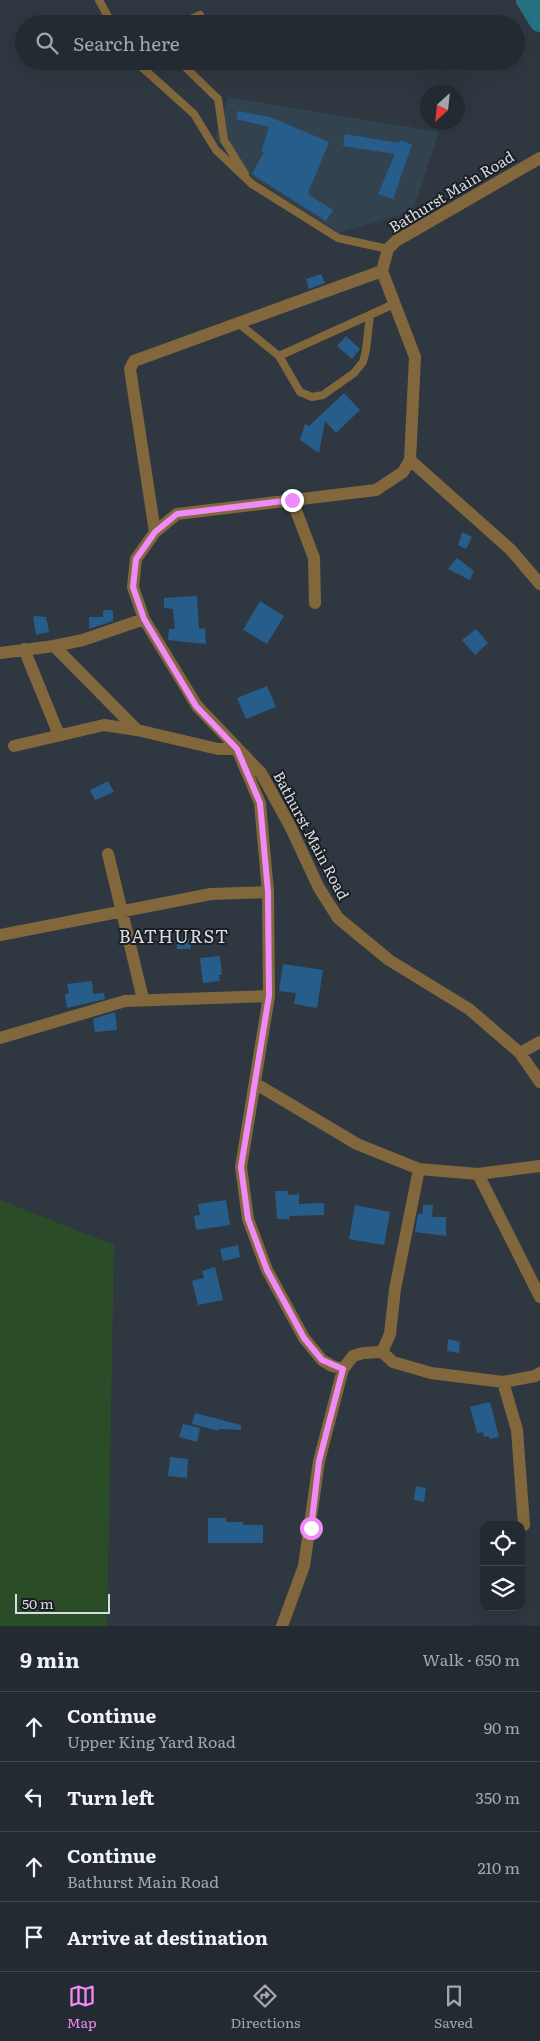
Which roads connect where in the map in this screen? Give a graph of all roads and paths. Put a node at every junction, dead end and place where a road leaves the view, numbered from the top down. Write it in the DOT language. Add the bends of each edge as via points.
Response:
graph roads {
  1 [pos="99,0"];
  2 [pos="107,15"];
  3 [pos="145,70"];
  4 [pos="188,70"];
  5 [pos="540,158"];
  6 [pos="252,184"];
  7 [pos="388,249"];
  8 [pos="382,271"];
  9 [pos="394,304"];
  10 [pos="370,314"];
  11 [pos="238,323"];
  12 [pos="279,356"];
  13 [pos="410,460"];
  14 [pos="292,500"];
  15 [pos="155,532"];
  16 [pos="540,584"];
  17 [pos="316,603"];
  18 [pos="144,619"];
  19 [pos="54,646"];
  20 [pos="24,649"];
  21 [pos="0,653"];
  22 [pos="137,730"];
  23 [pos="60,736"];
  24 [pos="14,746"];
  25 [pos="237,749"];
  26 [pos="108,854"];
  27 [pos="268,892"];
  28 [pos="122,911"];
  29 [pos="0,935"];
  30 [pos="269,996"];
  31 [pos="143,999"];
  32 [pos="0,1038"];
  33 [pos="540,1042"];
  34 [pos="520,1053"];
  35 [pos="540,1082"];
  36 [pos="256,1084"];
  37 [pos="540,1166"];
  38 [pos="419,1170"];
  39 [pos="478,1174"];
  40 [pos="540,1297"];
  41 [pos="382,1352"];
  42 [pos="343,1369"];
  43 [pos="540,1372"];
  44 [pos="503,1382"];
  45 [pos="524,1521"];
  46 [pos="282,1626"];
  1 -- 2 [label="lane"];
  3 -- 6 [label="lane" via="194,114 216,150"];
  4 -- 6 [label="lane" via="218,99 224,140"];
  5 -- 7 [label="street, Bathurst Main Road" via="396,241"];
  6 -- 7 [label="lane" via="338,238"];
  7 -- 8 [label="street, Bathurst Main Road"];
  8 -- 9 [label="street"];
  8 -- 11 [label="street"];
  9 -- 10 [label="lane"];
  9 -- 13 [label="street" via="415,357"];
  10 -- 12 [label="lane"];
  10 -- 12 [label="lane" via="363,362 354,373 323,395 312,397 300,392"];
  11 -- 12 [label="lane"];
  11 -- 15 [label="street" via="134,361 130,369"];
  13 -- 14 [label="street, Bathurst Main Road" via="403,472 376,490"];
  13 -- 16 [label="street" via="512,550"];
  14 -- 15 [label="street, Bathurst Main Road" via="177,514"];
  14 -- 17 [label="street" via="314,558"];
  15 -- 18 [label="street, Bathurst Main Road" via="136,559 133,587"];
  18 -- 19 [label="street" via="83,640"];
  18 -- 25 [label="street, Bathurst Main Road" via="196,706"];
  19 -- 20 [label="street"];
  19 -- 22 [label="street"];
  20 -- 21 [label="street"];
  20 -- 23 [label="street"];
  22 -- 23 [label="street" via="104,725"];
  22 -- 25 [label="street" via="218,750"];
  23 -- 24 [label="street"];
  25 -- 27 [label="street" via="260,803"];
  25 -- 34 [label="street, Bathurst Main Road" via="261,773 319,888 338,918 389,960 469,1009"];
  26 -- 28 [label="street"];
  27 -- 28 [label="street" via="211,894"];
  27 -- 30 [label="street"];
  28 -- 29 [label="street"];
  28 -- 31 [label="street"];
  30 -- 31 [label="street"];
  30 -- 36 [label="street"];
  31 -- 32 [label="street" via="125,1001"];
  33 -- 34 [label="street"];
  34 -- 35 [label="street, Bathurst Main Road"];
  36 -- 38 [label="street" via="357,1144"];
  36 -- 42 [label="street" via="241,1167 248,1219 267,1270 304,1338 322,1360"];
  37 -- 39 [label="street"];
  38 -- 39 [label="street"];
  38 -- 41 [label="street" via="395,1290 390,1334"];
  39 -- 40 [label="street"];
  41 -- 42 [label="street" via="353,1356"];
  41 -- 44 [label="street" via="393,1362 431,1373"];
  42 -- 46 [label="street" via="319,1461 304,1566"];
  43 -- 44 [label="street" via="535,1376"];
  44 -- 45 [label="street" via="517,1430"];
}
